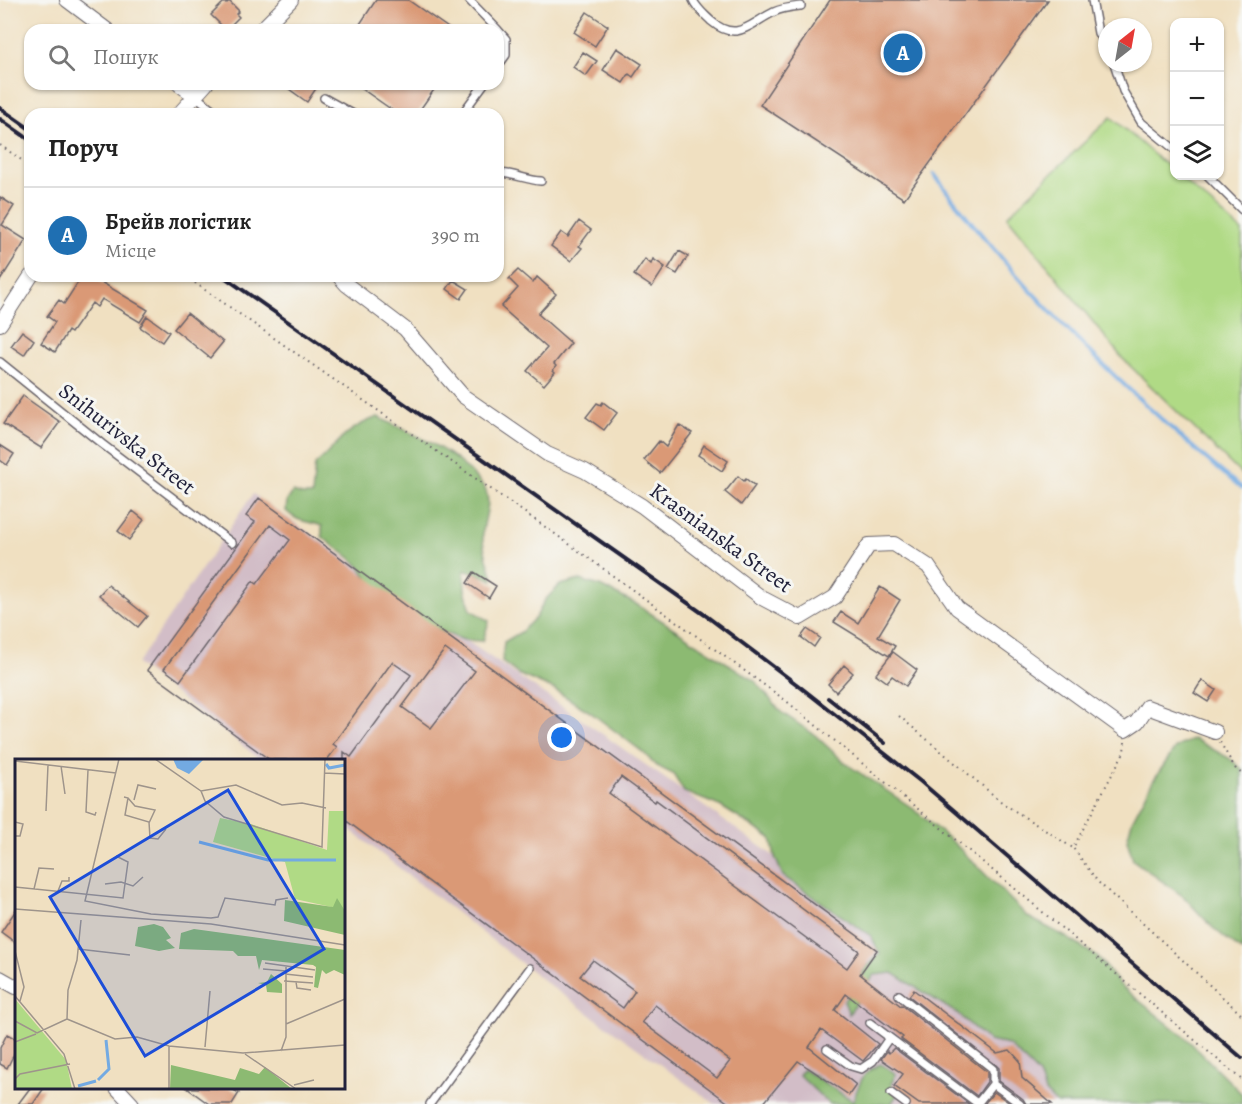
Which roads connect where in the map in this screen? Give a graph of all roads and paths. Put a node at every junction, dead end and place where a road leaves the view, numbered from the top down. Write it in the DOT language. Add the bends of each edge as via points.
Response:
graph roads {
  1 [pos="67,0"];
  2 [pos="291,0"];
  3 [pos="469,0"];
  4 [pos="693,0"];
  5 [pos="1092,0"];
  6 [pos="801,6"];
  7 [pos="99,24"];
  8 [pos="267,24"];
  9 [pos="492,24"];
  10 [pos="1098,33"];
  11 [pos="504,37"];
  12 [pos="504,58"];
  13 [pos="1117,72"];
  14 [pos="187,90"];
  15 [pos="199,90"];
  16 [pos="480,90"];
  17 [pos="194,95"];
  18 [pos="324,98"];
  19 [pos="184,108"];
  20 [pos="211,108"];
  21 [pos="342,108"];
  22 [pos="466,108"];
  23 [pos="0,145"];
  24 [pos="1170,146"];
  25 [pos="24,162"];
  26 [pos="504,173"];
  27 [pos="1212,180"];
  28 [pos="541,181"];
  29 [pos="1242,210"];
  30 [pos="27,282"];
  31 [pos="194,282"];
  32 [pos="344,282"];
  33 [pos="0,324"];
  34 [pos="0,362"];
  35 [pos="232,543"];
  36 [pos="899,716"];
  37 [pos="1125,730"];
  38 [pos="1215,732"];
  39 [pos="1242,774"];
  40 [pos="1073,848"];
  41 [pos="530,968"];
  42 [pos="0,978"];
  43 [pos="15,986"];
  44 [pos="899,995"];
  45 [pos="1242,1015"];
  46 [pos="870,1023"];
  47 [pos="889,1038"];
  48 [pos="827,1049"];
  49 [pos="1242,1080"];
  50 [pos="993,1084"];
  51 [pos="118,1089"];
  52 [pos="891,1093"];
  53 [pos="132,1104"];
  54 [pos="430,1104"];
  55 [pos="906,1104"];
  56 [pos="977,1104"];
  57 [pos="1020,1104"];
  1 -- 7 [label="street"];
  2 -- 8 [label="street"];
  3 -- 9 [label="lane"];
  4 -- 6 [label="lane" via="699,10 731,32 741,31 775,11"];
  5 -- 10 [label="lane"];
  11 -- 12 [label="lane"];
  13 -- 24 [label="lane" via="1141,122"];
  14 -- 17 [label="street"];
  15 -- 17 [label="street"];
  16 -- 22 [label="lane"];
  17 -- 19 [label="street"];
  17 -- 20 [label="lane"];
  18 -- 21 [label="lane"];
  23 -- 25 [label="path"];
  26 -- 28 [label="lane"];
  27 -- 29 [label="lane"];
  30 -- 33 [label="street"];
  31 -- 49 [label="path" via="785,700 1017,889"];
  32 -- 37 [label="street, Krasnianska Street" via="405,329 463,396 547,454 585,471 642,506 762,598 800,618 836,597 869,545 894,544 928,566 957,608"];
  34 -- 35 [label="lane, Snihurivska Street"];
  36 -- 40 [label="path" via="1004,804"];
  37 -- 38 [label="street" via="1147,708"];
  37 -- 40 [label="path" via="1124,752"];
  38 -- 39 [label="path"];
  40 -- 45 [label="path" via="1098,882"];
  41 -- 54 [label="lane"];
  42 -- 43 [label="street"];
  44 -- 50 [label="lane" via="993,1069"];
  46 -- 47 [label="lane"];
  47 -- 48 [label="lane" via="873,1061 861,1069"];
  47 -- 56 [label="lane"];
  50 -- 56 [label="lane"];
  50 -- 57 [label="lane"];
  51 -- 53 [label="street"];
  52 -- 55 [label="lane"];
}
